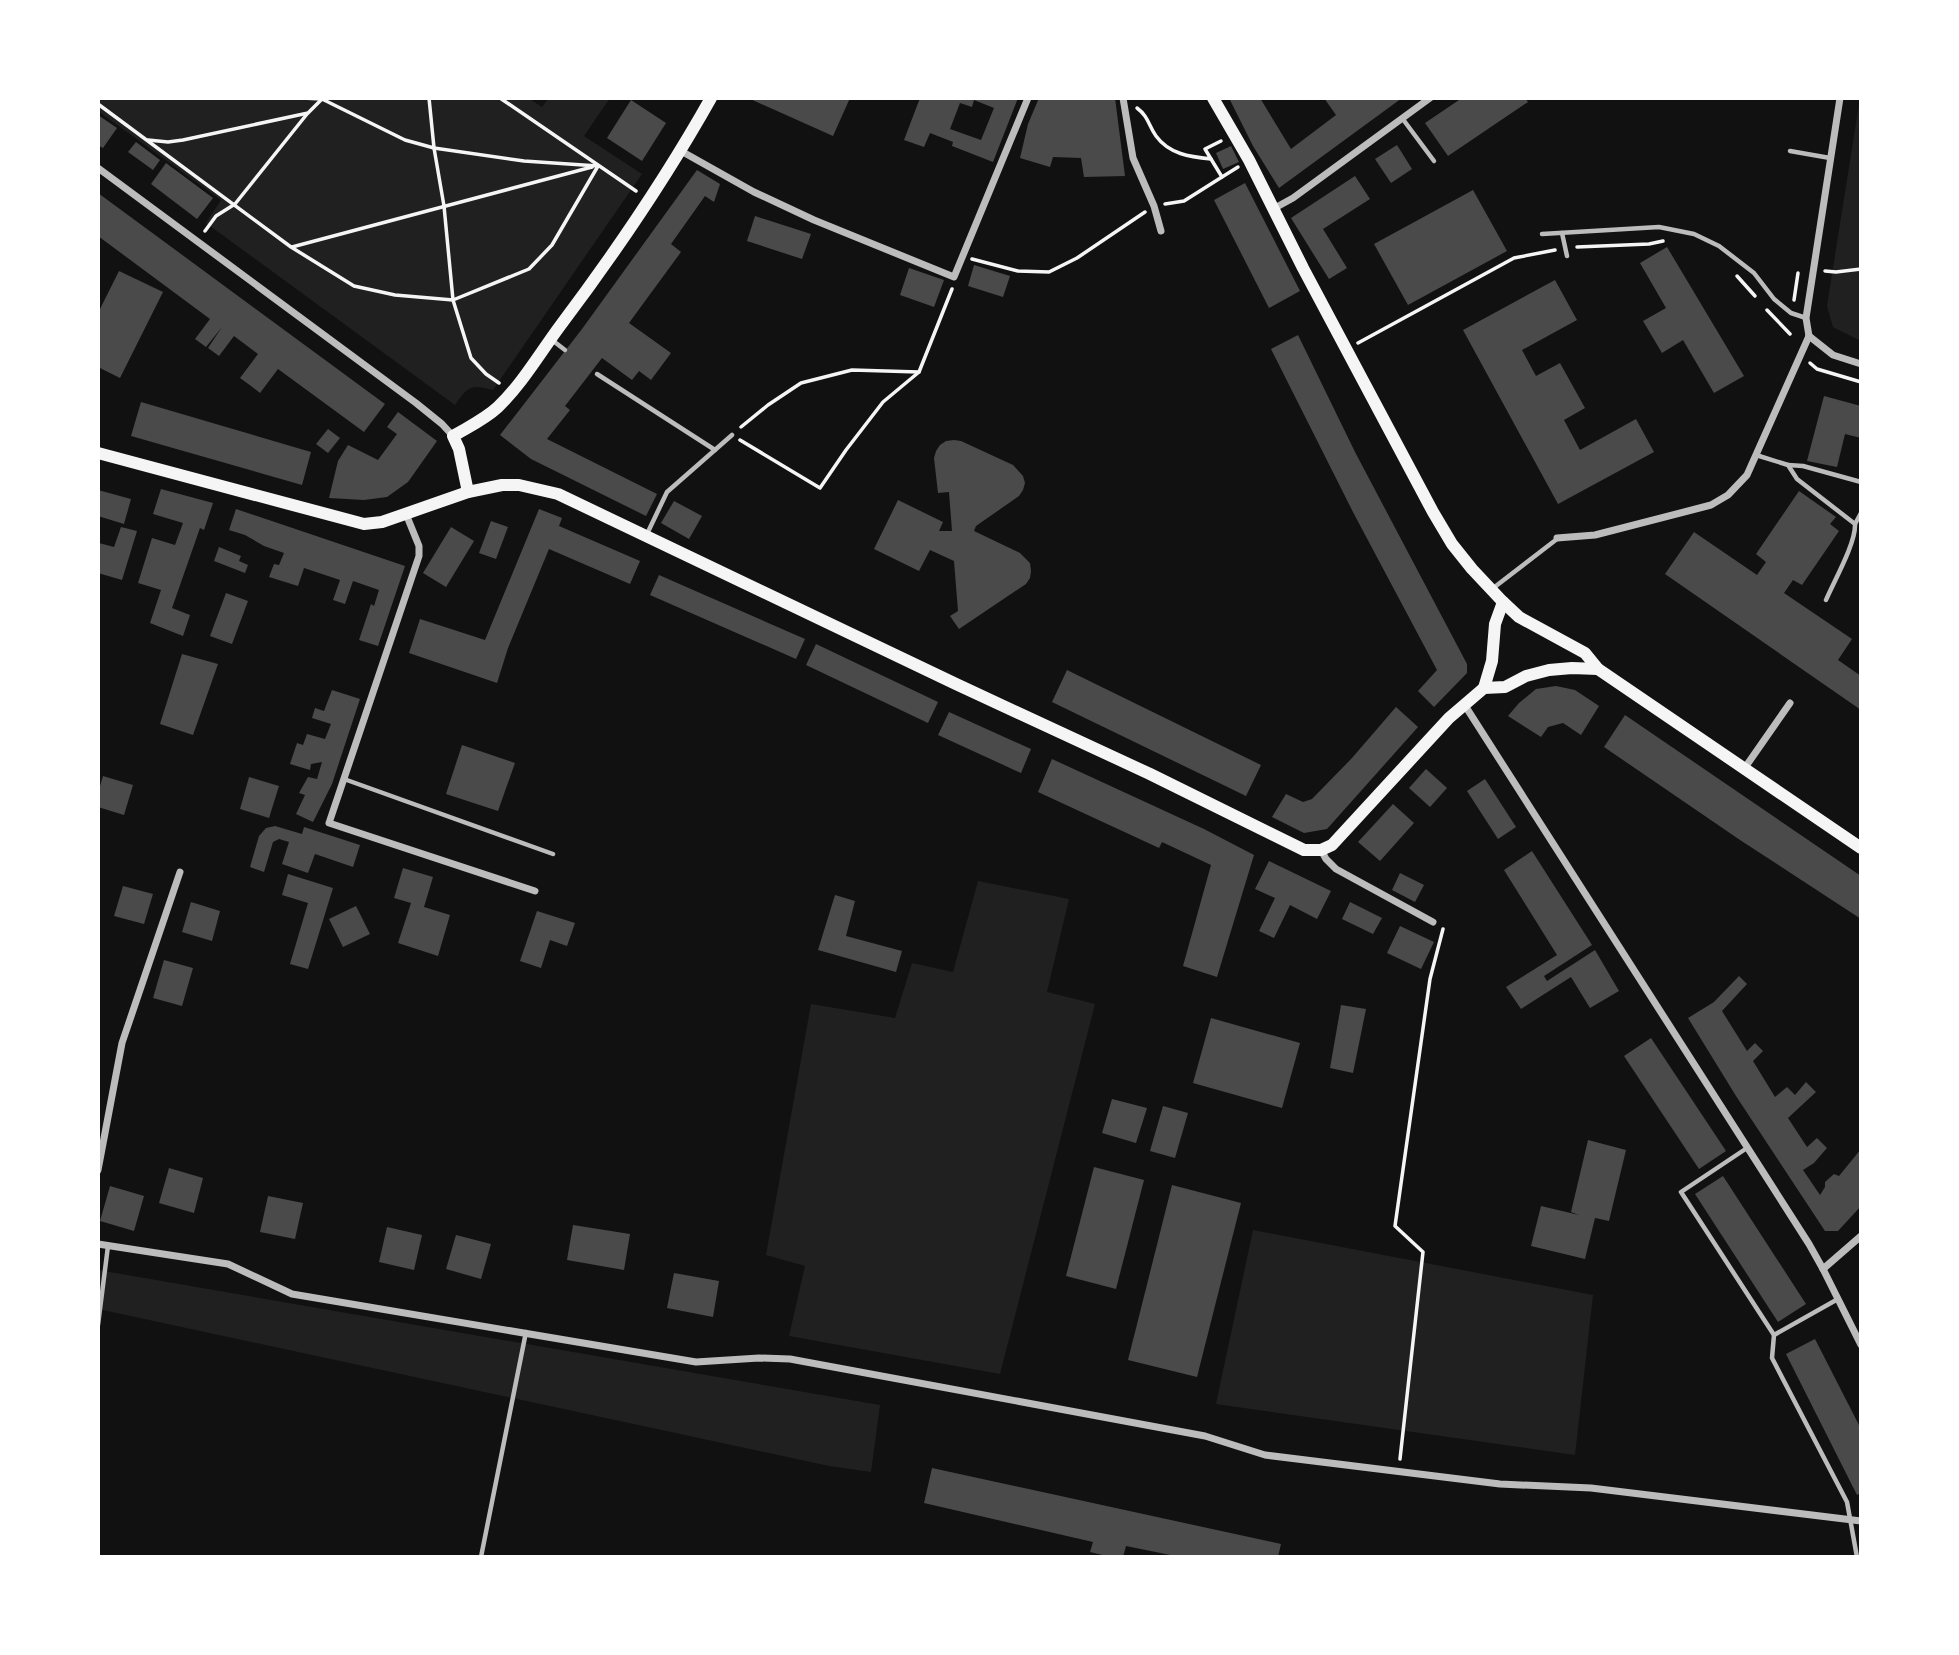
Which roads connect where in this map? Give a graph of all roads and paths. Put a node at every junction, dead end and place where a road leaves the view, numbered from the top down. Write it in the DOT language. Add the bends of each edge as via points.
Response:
graph roads {
  1 [pos="302,98"];
  2 [pos="429,98"];
  3 [pos="500,98"];
  4 [pos="711,98"];
  5 [pos="1028,98"];
  6 [pos="1213,98"];
  7 [pos="1430,98"];
  8 [pos="1840,98"];
  9 [pos="323,99"];
  10 [pos="1123,99"];
  11 [pos="98,104"];
  12 [pos="308,113"];
  13 [pos="1402,118"];
  14 [pos="1234,133"];
  15 [pos="146,139"];
  16 [pos="434,148"];
  17 [pos="681,151"];
  18 [pos="1790,151"];
  19 [pos="1830,158"];
  20 [pos="1211,159"];
  21 [pos="1249,160"];
  22 [pos="1434,162"];
  23 [pos="598,166"];
  24 [pos="98,168"];
  25 [pos="1222,177"];
  26 [pos="649,200"];
  27 [pos="235,204"];
  28 [pos="444,206"];
  29 [pos="1154,206"];
  30 [pos="1273,209"];
  31 [pos="1161,231"];
  32 [pos="1563,233"];
  33 [pos="1542,234"];
  34 [pos="1672,239"];
  35 [pos="198,242"];
  36 [pos="291,247"];
  37 [pos="1566,248"];
  38 [pos="963,256"];
  39 [pos="1567,256"];
  40 [pos="1861,268"];
  41 [pos="1730,269"];
  42 [pos="1813,269"];
  43 [pos="953,286"];
  44 [pos="453,300"];
  45 [pos="1806,318"];
  46 [pos="1790,334"];
  47 [pos="1809,336"];
  48 [pos="550,339"];
  49 [pos="1347,349"];
  50 [pos="565,350"];
  51 [pos="1861,364"];
  52 [pos="919,372"];
  53 [pos="597,374"];
  54 [pos="512,392"];
  55 [pos="732,435"];
  56 [pos="453,436"];
  57 [pos="715,450"];
  58 [pos="98,453"];
  59 [pos="1755,455"];
  60 [pos="1788,465"];
  61 [pos="1861,482"];
  62 [pos="473,491"];
  63 [pos="1861,513"];
  64 [pos="406,514"];
  65 [pos="1855,524"];
  66 [pos="646,534"];
  67 [pos="1557,538"];
  68 [pos="1491,590"];
  69 [pos="1826,600"];
  70 [pos="1503,602"];
  71 [pos="1598,669"];
  72 [pos="1484,688"];
  73 [pos="1790,703"];
  74 [pos="1465,704"];
  75 [pos="1744,769"];
  76 [pos="344,779"];
  77 [pos="1861,848"];
  78 [pos="1321,850"];
  79 [pos="553,854"];
  80 [pos="180,872"];
  81 [pos="535,891"];
  82 [pos="1433,922"];
  83 [pos="1747,1148"];
  84 [pos="98,1170"];
  85 [pos="1861,1236"];
  86 [pos="98,1244"];
  87 [pos="108,1245"];
  88 [pos="1824,1269"];
  89 [pos="1838,1298"];
  90 [pos="98,1325"];
  91 [pos="526,1332"];
  92 [pos="1774,1335"];
  93 [pos="1861,1345"];
  94 [pos="1399,1472"];
  95 [pos="1850,1520"];
  96 [pos="1861,1521"];
  97 [pos="481,1557"];
  98 [pos="1857,1557"];
  1 -- 9 [label="path"];
  2 -- 16 [label="path"];
  3 -- 23 [label="path"];
  4 -- 17 [label="main road"];
  5 -- 38 [label="street"];
  6 -- 14 [label="main road"];
  7 -- 13 [label="street"];
  8 -- 19 [label="street"];
  9 -- 12 [label="path"];
  9 -- 16 [label="path" via="405,140"];
  10 -- 20 [label="path" via="1145,114 1156,136 1170,149 1188,157"];
  10 -- 29 [label="street" via="1133,158"];
  11 -- 15 [label="path"];
  12 -- 15 [label="path" via="183,140"];
  12 -- 27 [label="path"];
  13 -- 22 [label="lane"];
  13 -- 30 [label="street"];
  14 -- 20 [label="path" via="1205,149"];
  14 -- 21 [label="main road"];
  15 -- 27 [label="path"];
  16 -- 23 [label="path"];
  16 -- 28 [label="path"];
  17 -- 26 [label="main road"];
  17 -- 38 [label="street" via="814,220 954,277"];
  18 -- 19 [label="lane"];
  19 -- 42 [label="street"];
  20 -- 25 [label="path"];
  21 -- 25 [label="path"];
  21 -- 30 [label="main road"];
  23 -- 26 [label="path"];
  23 -- 28 [label="path"];
  23 -- 44 [label="path" via="552,245 529,269"];
  24 -- 35 [label="street"];
  25 -- 29 [label="path" via="1184,201"];
  26 -- 48 [label="main road"];
  27 -- 35 [label="path" via="216,216"];
  27 -- 36 [label="path"];
  28 -- 36 [label="path"];
  28 -- 44 [label="path"];
  29 -- 31 [label="street"];
  29 -- 38 [label="path" via="1049,272 1018,271"];
  30 -- 49 [label="main road"];
  32 -- 33 [label="lane"];
  32 -- 37 [label="lane"];
  32 -- 45 [label="lane" via="1659,227 1694,234 1719,246 1754,273 1774,299"];
  34 -- 37 [label="path"];
  35 -- 56 [label="street" via="428,412"];
  36 -- 44 [label="path" via="354,286"];
  37 -- 39 [label="lane"];
  37 -- 49 [label="path" via="1514,258"];
  40 -- 42 [label="path"];
  41 -- 46 [label="path"];
  42 -- 45 [label="street"];
  43 -- 52 [label="path"];
  44 -- 54 [label="path" via="471,358"];
  45 -- 47 [label="street"];
  47 -- 51 [label="street" via="1833,355"];
  47 -- 59 [label="street"];
  48 -- 50 [label="lane"];
  48 -- 54 [label="main road"];
  49 -- 68 [label="main road" via="1452,544"];
  52 -- 55 [label="path" via="852,370 801,383"];
  52 -- 55 [label="path" via="883,402 820,488"];
  53 -- 57 [label="lane"];
  54 -- 56 [label="main road" via="480,421"];
  55 -- 57 [label="lane"];
  56 -- 62 [label="main road"];
  57 -- 66 [label="lane" via="667,492"];
  58 -- 64 [label="main road" via="352,522 374,524"];
  59 -- 60 [label="lane"];
  59 -- 67 [label="street" via="1747,475 1711,505 1595,535"];
  60 -- 61 [label="lane"];
  60 -- 65 [label="lane" via="1797,479"];
  62 -- 64 [label="main road"];
  62 -- 66 [label="main road" via="519,485 558,494"];
  63 -- 65 [label="lane"];
  64 -- 76 [label="street" via="419,556"];
  65 -- 69 [label="lane"];
  66 -- 78 [label="main road" via="1297,848"];
  67 -- 68 [label="lane"];
  68 -- 70 [label="main road"];
  70 -- 71 [label="main road" via="1519,617 1586,653"];
  70 -- 72 [label="main road"];
  71 -- 72 [label="main road" via="1549,670 1505,687"];
  71 -- 75 [label="main road"];
  72 -- 74 [label="main road"];
  73 -- 75 [label="street"];
  74 -- 78 [label="main road" via="1342,836"];
  74 -- 83 [label="street"];
  75 -- 77 [label="main road"];
  76 -- 79 [label="lane"];
  76 -- 81 [label="street" via="330,823"];
  78 -- 82 [label="street" via="1336,869"];
  80 -- 84 [label="street" via="122,1043"];
  82 -- 94 [label="path" via="1444,930 1430,979 1395,1226 1423,1252"];
  83 -- 88 [label="street"];
  83 -- 92 [label="lane" via="1681,1192"];
  85 -- 88 [label="street"];
  86 -- 87 [label="street"];
  87 -- 90 [label="lane"];
  87 -- 91 [label="street" via="228,1264 292,1294"];
  88 -- 89 [label="street"];
  89 -- 92 [label="lane"];
  89 -- 93 [label="street"];
  91 -- 94 [label="street" via="696,1362 790,1359 1205,1436 1265,1455"];
  91 -- 97 [label="lane"];
  92 -- 95 [label="lane" via="1772,1358 1847,1502"];
  94 -- 95 [label="street" via="1500,1484 1591,1488"];
  95 -- 96 [label="street"];
  95 -- 98 [label="lane"];
}
